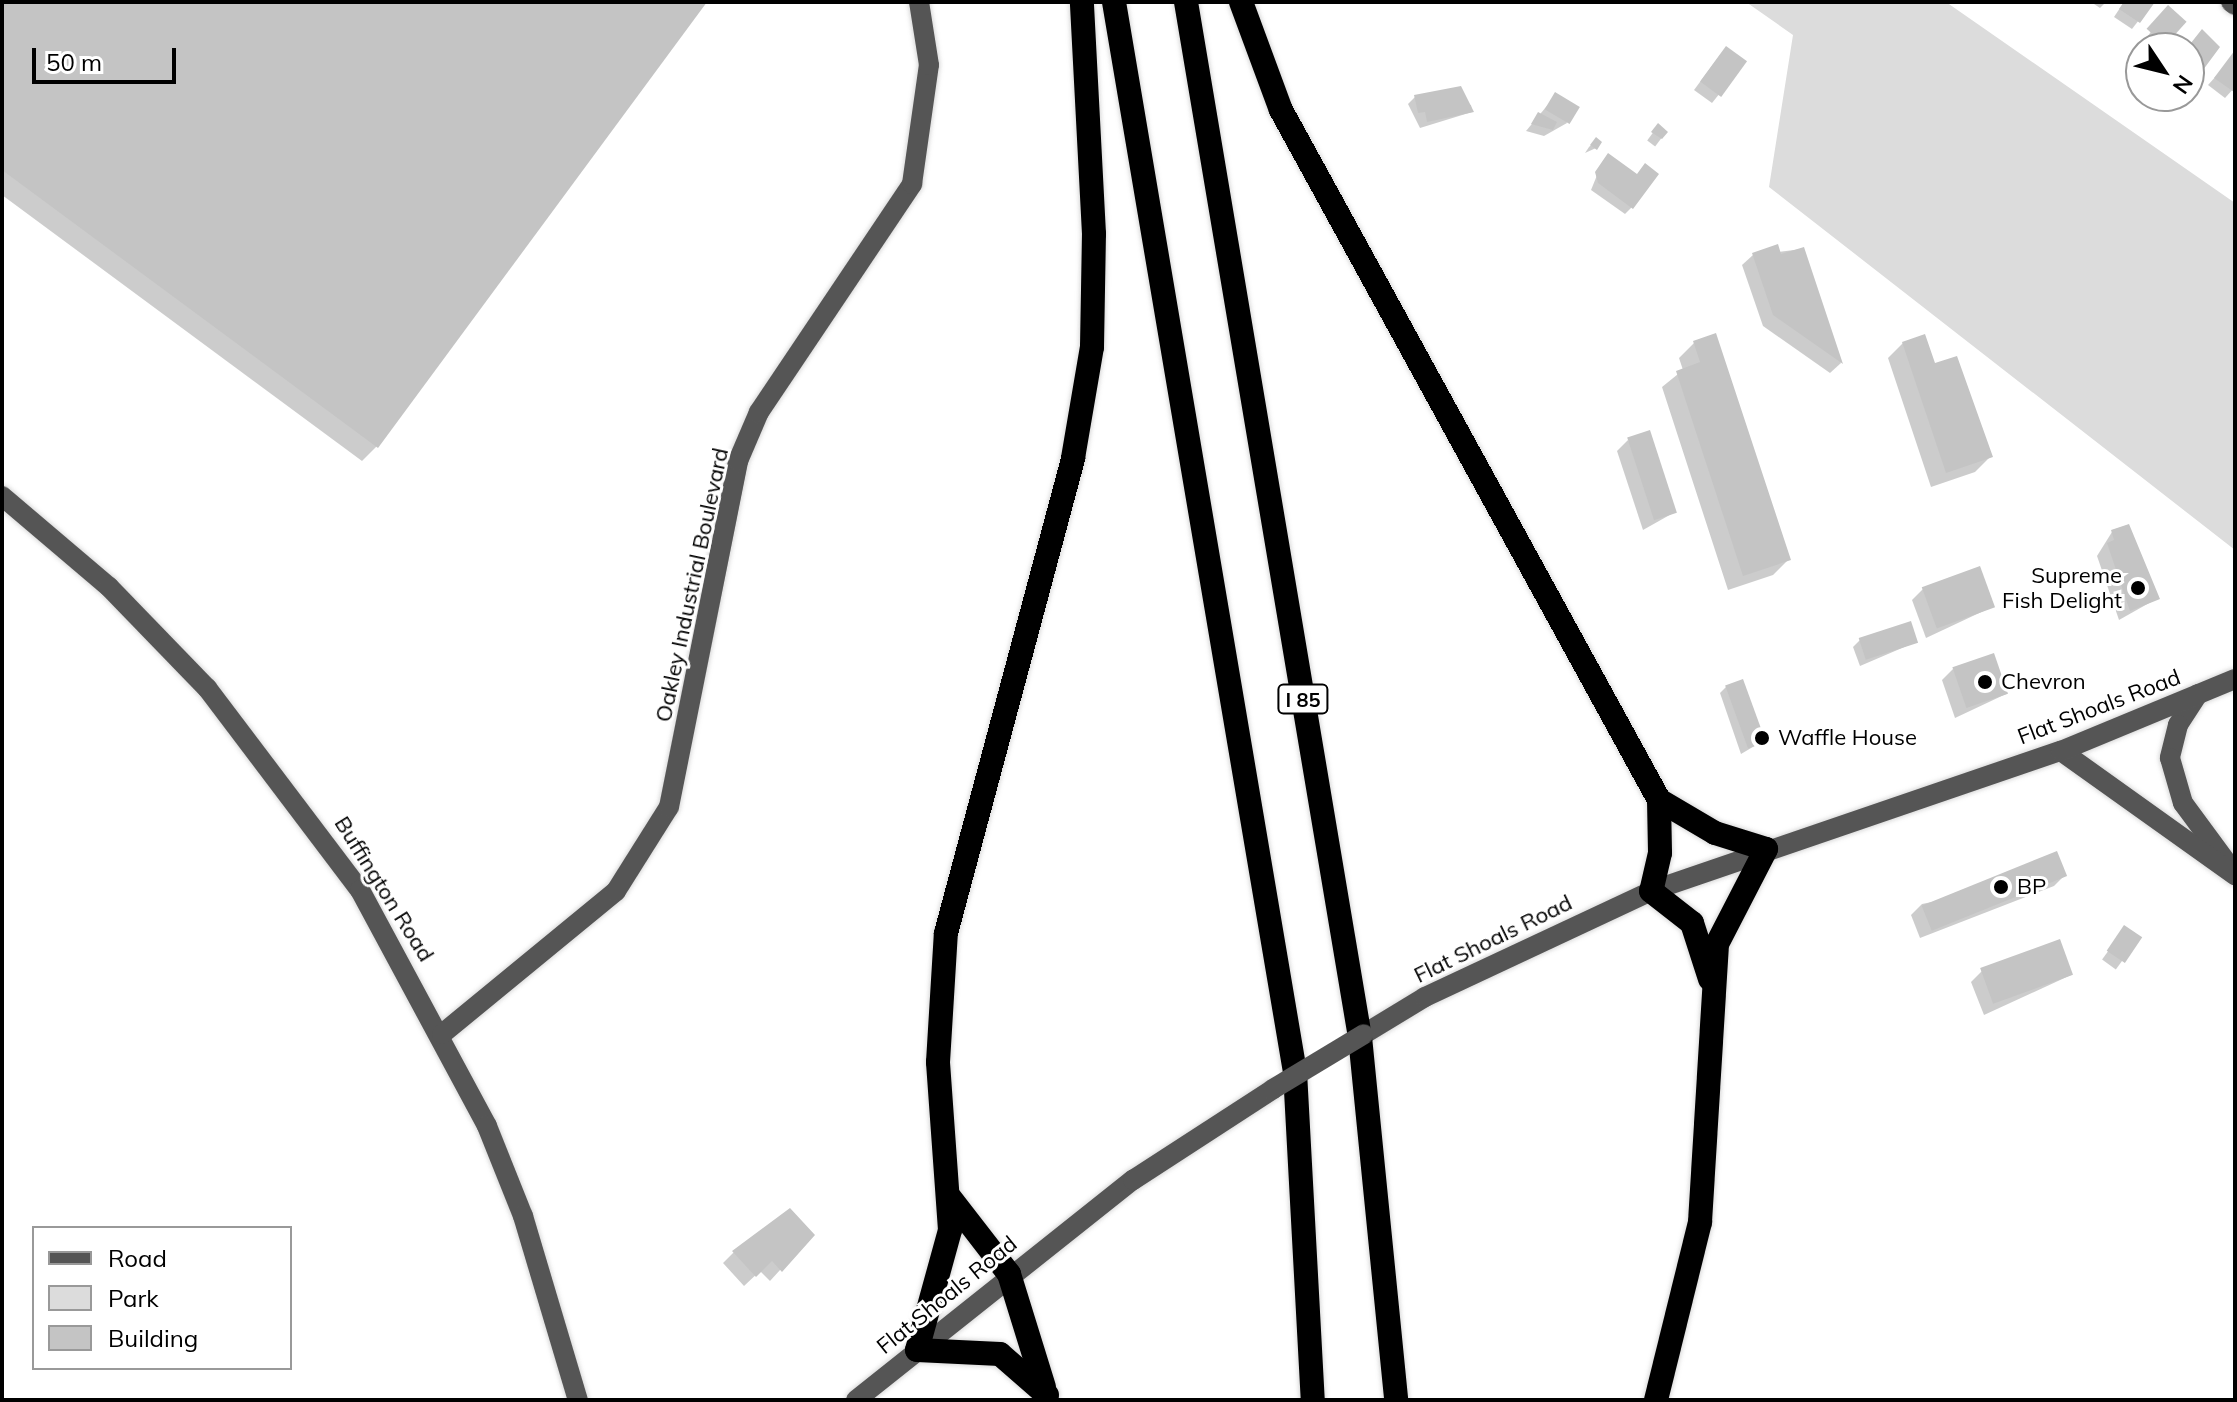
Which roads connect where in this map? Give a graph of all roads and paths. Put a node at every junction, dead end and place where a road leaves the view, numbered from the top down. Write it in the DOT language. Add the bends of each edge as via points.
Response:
graph roads {
  1 [pos="919,2"];
  2 [pos="1082,2"];
  3 [pos="1114,2"];
  4 [pos="1186,2"];
  5 [pos="1241,2"];
  6 [pos="2,496"];
  7 [pos="2235,679"];
  8 [pos="2198,694"];
  9 [pos="2061,751"];
  10 [pos="1659,800"];
  11 [pos="1766,849"];
  12 [pos="2235,874"];
  13 [pos="1651,891"];
  14 [pos="1710,979"];
  15 [pos="442,1034"];
  16 [pos="951,1199"];
  17 [pos="1009,1274"];
  18 [pos="917,1350"];
  19 [pos="1048,1397"];
  20 [pos="578,1400"];
  21 [pos="856,1400"];
  22 [pos="1313,1400"];
  23 [pos="1396,1400"];
  24 [pos="1656,1400"];
  1 -- 15 [label="street, Oakley Industrial Boulevard" via="929,65 912,184 767,399 738,461 669,807 616,891"];
  2 -- 16 [label="highway" via="1094,234 1092,347 1073,458 946,933 938,1062"];
  3 -- 22 [label="highway" via="1295,1072"];
  4 -- 23 [label="highway, I 85" via="1360,1037"];
  5 -- 10 [label="highway" via="1281,110"];
  6 -- 15 [label="street, Buffington Road" via="109,587 231,719 360,890"];
  7 -- 8 [label="street, Flat Shoals Road"];
  8 -- 9 [label="street, Flat Shoals Road"];
  8 -- 12 [label="street" via="2178,725 2170,758 2183,803"];
  9 -- 11 [label="street, Flat Shoals Road"];
  9 -- 12 [label="street"];
  10 -- 11 [label="highway" via="1715,833"];
  10 -- 13 [label="highway" via="1660,853"];
  11 -- 13 [label="street, Flat Shoals Road"];
  11 -- 14 [label="highway" via="1717,944"];
  13 -- 14 [label="highway" via="1692,923"];
  13 -- 17 [label="street, Flat Shoals Road, bridge" via="1425,997 1197,1136"];
  14 -- 24 [label="highway" via="1700,1222"];
  15 -- 20 [label="street, Buffington Road" via="523,1216"];
  16 -- 17 [label="highway"];
  16 -- 18 [label="highway" via="948,1253"];
  17 -- 18 [label="street, Flat Shoals Road"];
  17 -- 19 [label="highway"];
  18 -- 19 [label="highway" via="1000,1354"];
  18 -- 21 [label="street, Flat Shoals Road"];
}
